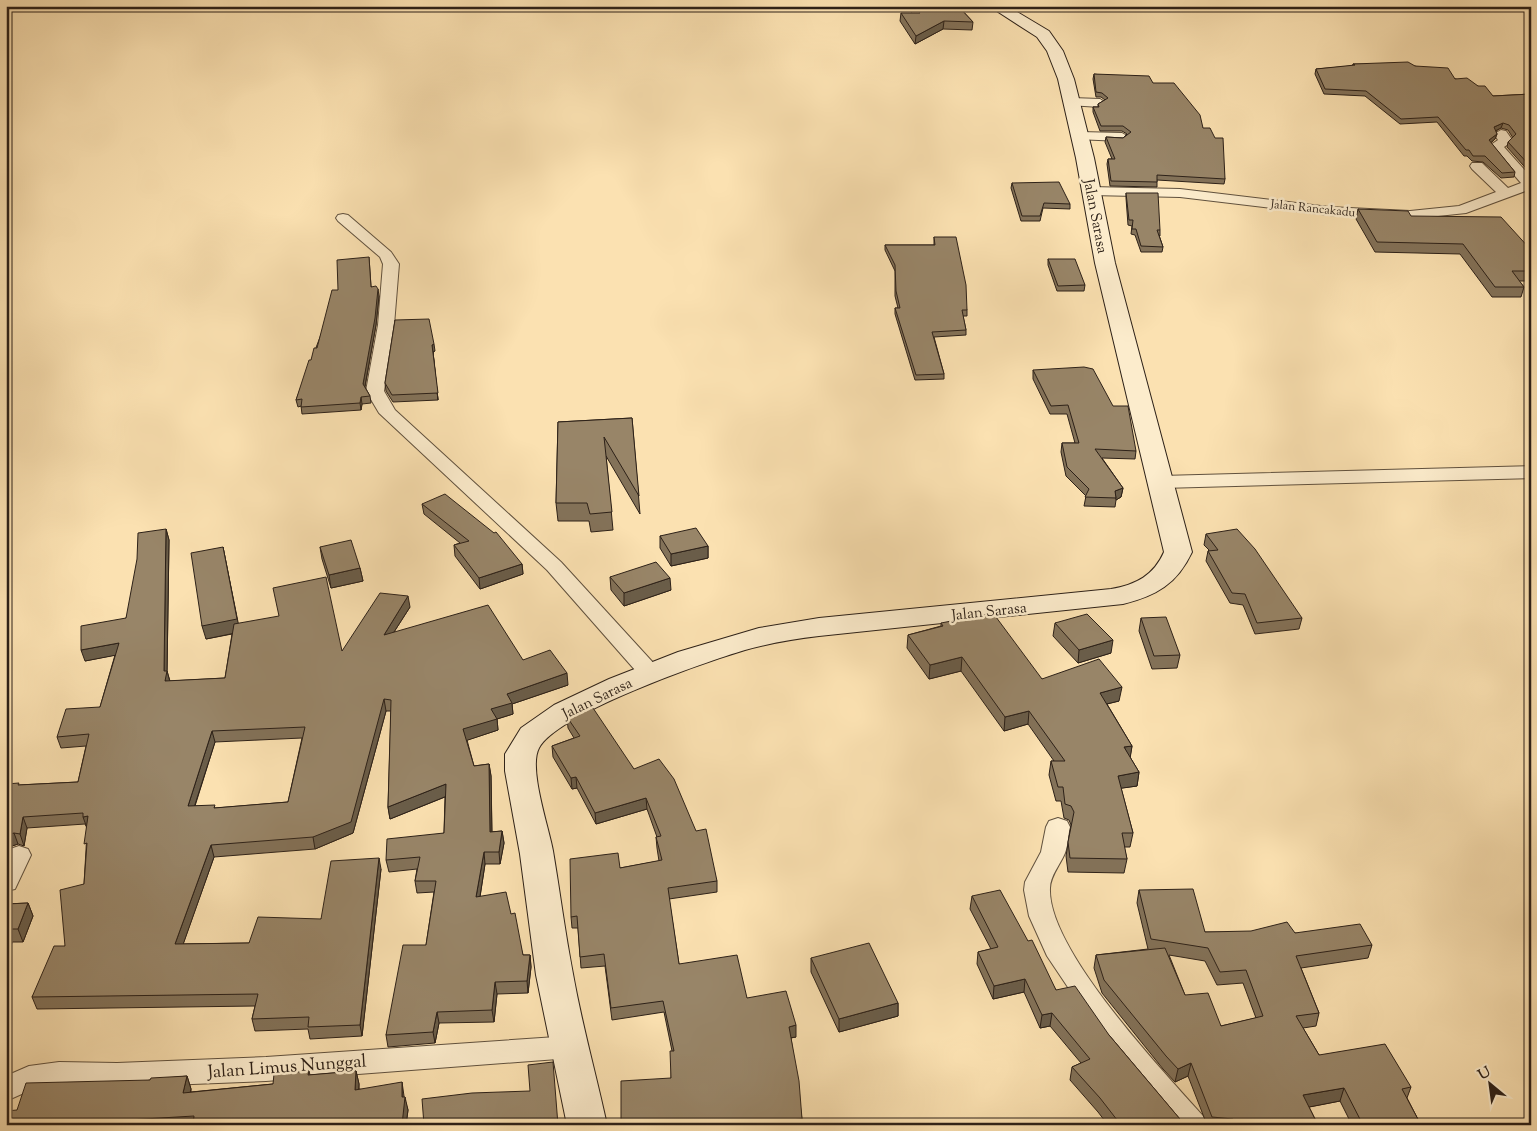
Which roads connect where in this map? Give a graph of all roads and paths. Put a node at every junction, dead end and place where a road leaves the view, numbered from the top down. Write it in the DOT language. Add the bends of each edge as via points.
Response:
graph roads {
  1 [pos="996,6"];
  2 [pos="1072,102"];
  3 [pos="1100,103"];
  4 [pos="1501,134"];
  5 [pos="1080,136"];
  6 [pos="1122,137"];
  7 [pos="1477,166"];
  8 [pos="1530,184"];
  9 [pos="1091,191"];
  10 [pos="1504,192"];
  11 [pos="344,218"];
  12 [pos="1531,472"];
  13 [pos="1162,482"];
  14 [pos="650,673"];
  15 [pos="1058,827"];
  16 [pos="19,856"];
  17 [pos="6,882"];
  18 [pos="571,1047"];
  19 [pos="6,1089"];
  20 [pos="587,1125"];
  21 [pos="1193,1125"];
  1 -- 2 [label="street, Jalan Sarasa" via="1050,42"];
  2 -- 3 [label="street"];
  2 -- 5 [label="street, Jalan Sarasa"];
  4 -- 8 [label="street" via="1506,141 1496,146"];
  5 -- 6 [label="street"];
  5 -- 9 [label="street, Jalan Sarasa"];
  7 -- 10 [label="street"];
  8 -- 10 [label="street, Jalan Rancakadu"];
  9 -- 10 [label="street, Jalan Rancakadu" via="1180,193 1389,215 1455,211"];
  9 -- 13 [label="street, Jalan Sarasa"];
  11 -- 14 [label="street" via="386,255 391,264 386,325 375,391 388,413 554,566"];
  12 -- 13 [label="street"];
  13 -- 14 [label="street, Jalan Sarasa" via="1178,552 1171,568 1146,588 1122,595 1060,603 786,632 748,640"];
  14 -- 18 [label="street, Jalan Sarasa" via="574,707 546,724 521,751 519,768 537,857 550,952"];
  15 -- 21 [label="street" via="1053,852 1037,890 1042,916 1056,949 1118,1039"];
  16 -- 17 [label="street"];
  18 -- 19 [label="street, Jalan Limus Nunggal" via="266,1069 58,1074 29,1078"];
  18 -- 20 [label="street, Jalan Sarasa"];
}
